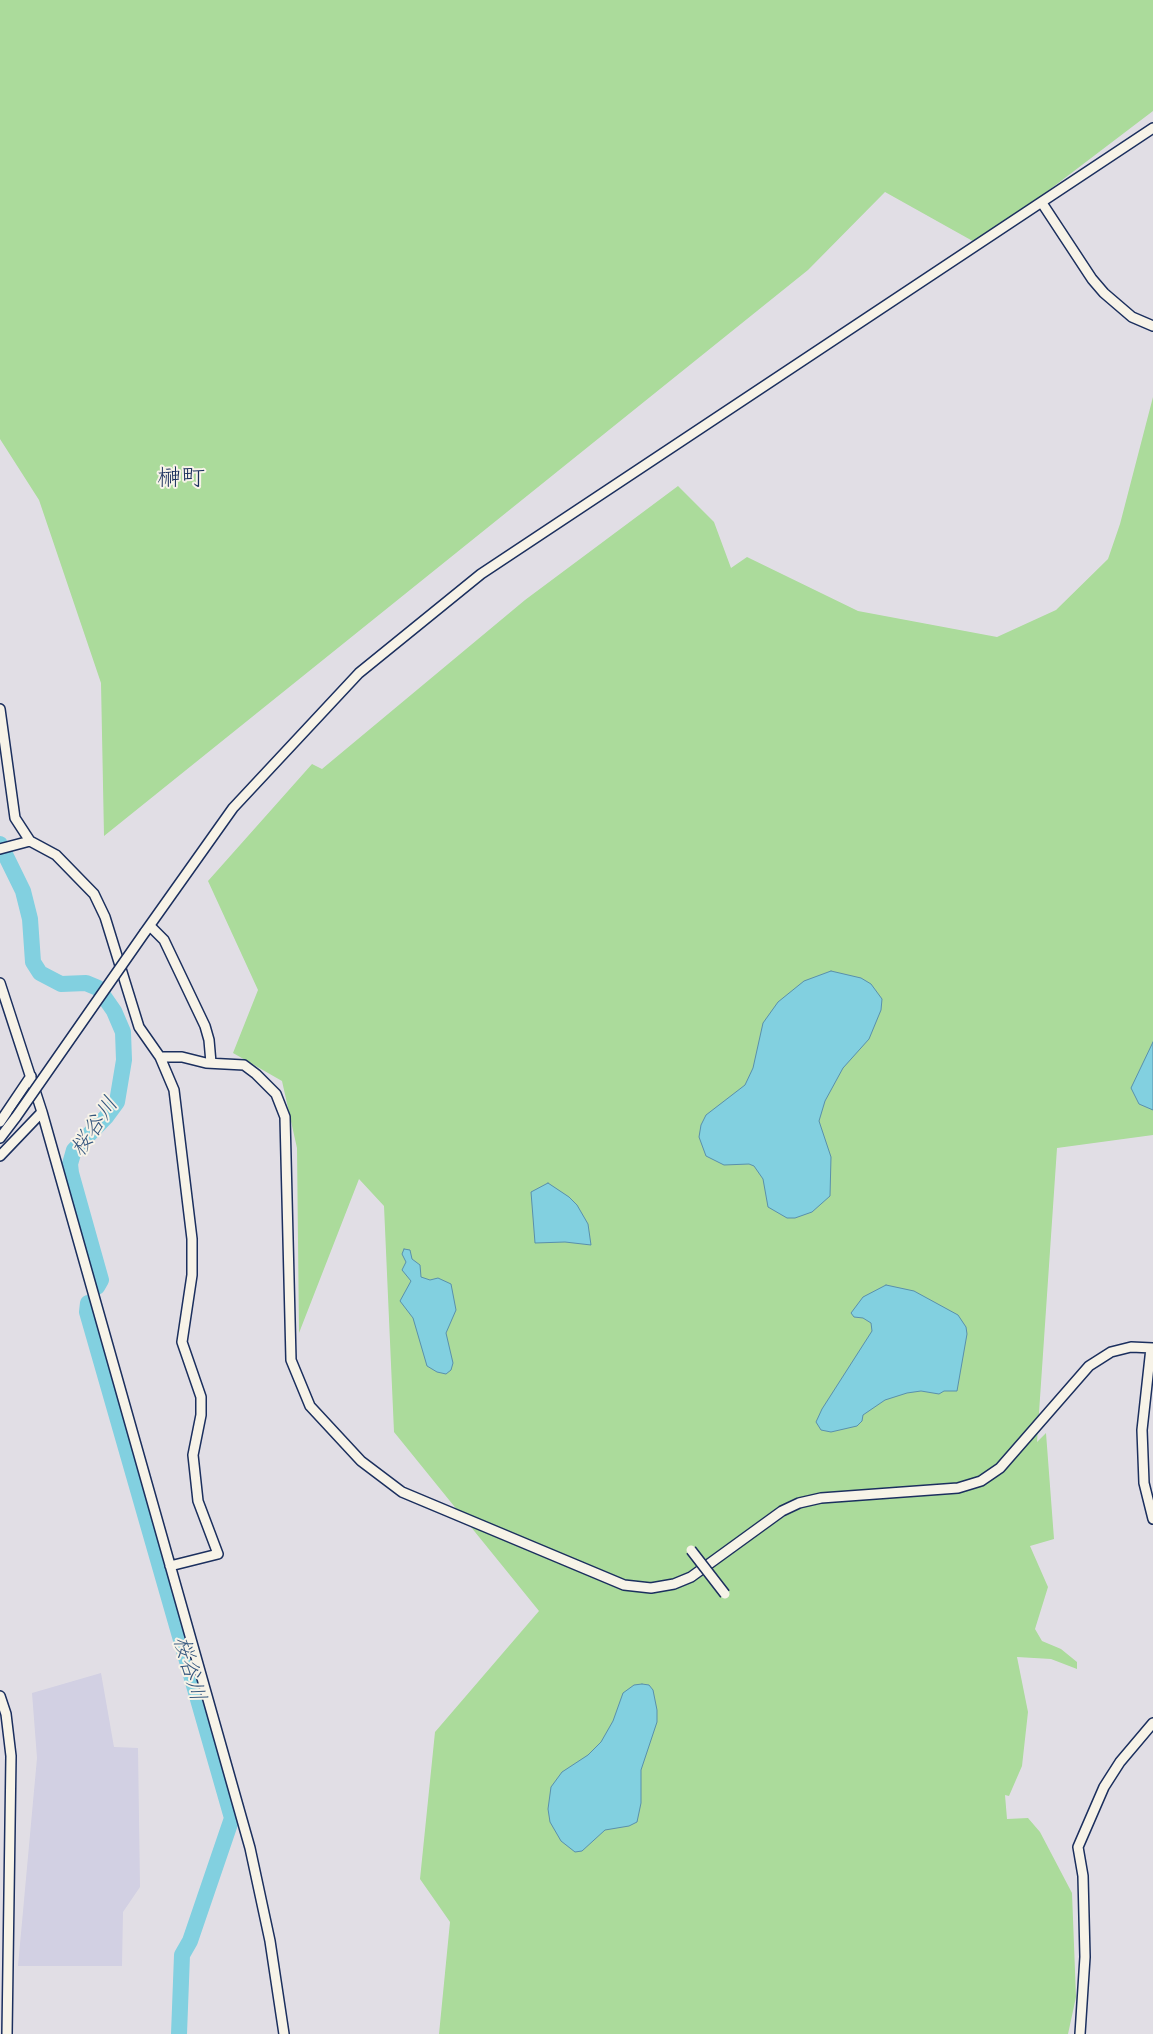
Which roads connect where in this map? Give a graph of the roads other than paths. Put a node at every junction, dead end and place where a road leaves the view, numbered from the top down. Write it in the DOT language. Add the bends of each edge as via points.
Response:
graph roads {
  1 [pos="1153,128"];
  2 [pos="1042,203"];
  3 [pos="1153,326"];
  4 [pos="0,709"];
  5 [pos="30,840"];
  6 [pos="3,848"];
  7 [pos="148,929"];
  8 [pos="0,983"];
  9 [pos="160,1057"];
  10 [pos="211,1063"];
  11 [pos="31,1076"];
  12 [pos="42,1112"];
  13 [pos="0,1122"];
  14 [pos="0,1138"];
  15 [pos="0,1156"];
  16 [pos="1152,1348"];
  17 [pos="1153,1519"];
  18 [pos="691,1550"];
  19 [pos="170,1566"];
  20 [pos="725,1594"];
  21 [pos="0,1696"];
  22 [pos="1153,1723"];
  23 [pos="7,2034"];
  24 [pos="284,2034"];
  25 [pos="1080,2034"];
  1 -- 2 [label="street"];
  2 -- 3 [label="street" via="1104,293 1132,317"];
  2 -- 7 [label="street" via="481,574 359,673 233,808"];
  4 -- 5 [label="street" via="15,818"];
  5 -- 6 [label="street"];
  5 -- 9 [label="street" via="56,855 94,894 105,917 140,1026"];
  7 -- 10 [label="street" via="164,940 205,1026"];
  7 -- 14 [label="street, bridge"];
  8 -- 11 [label="street"];
  9 -- 10 [label="street" via="182,1057"];
  9 -- 19 [label="street" via="174,1090 192,1239 192,1275 182,1342 201,1397 201,1415 192,1455 198,1501 218,1554"];
  10 -- 16 [label="street" via="244,1065 276,1094 285,1117 291,1360 310,1406 361,1461 402,1492 624,1585 651,1588 692,1577 782,1511 799,1503 821,1498 958,1488 981,1481 1000,1468 1089,1366 1111,1352 1131,1347"];
  11 -- 12 [label="street"];
  11 -- 13 [label="street"];
  12 -- 15 [label="street"];
  12 -- 19 [label="street"];
  16 -- 17 [label="street" via="1142,1430 1144,1484"];
  18 -- 20 [label="street, bridge"];
  19 -- 24 [label="street" via="250,1848 270,1941"];
  21 -- 23 [label="street" via="6,1714 11,1756"];
  22 -- 25 [label="street" via="1104,1787 1078,1847 1083,1876 1085,1957"];
}
